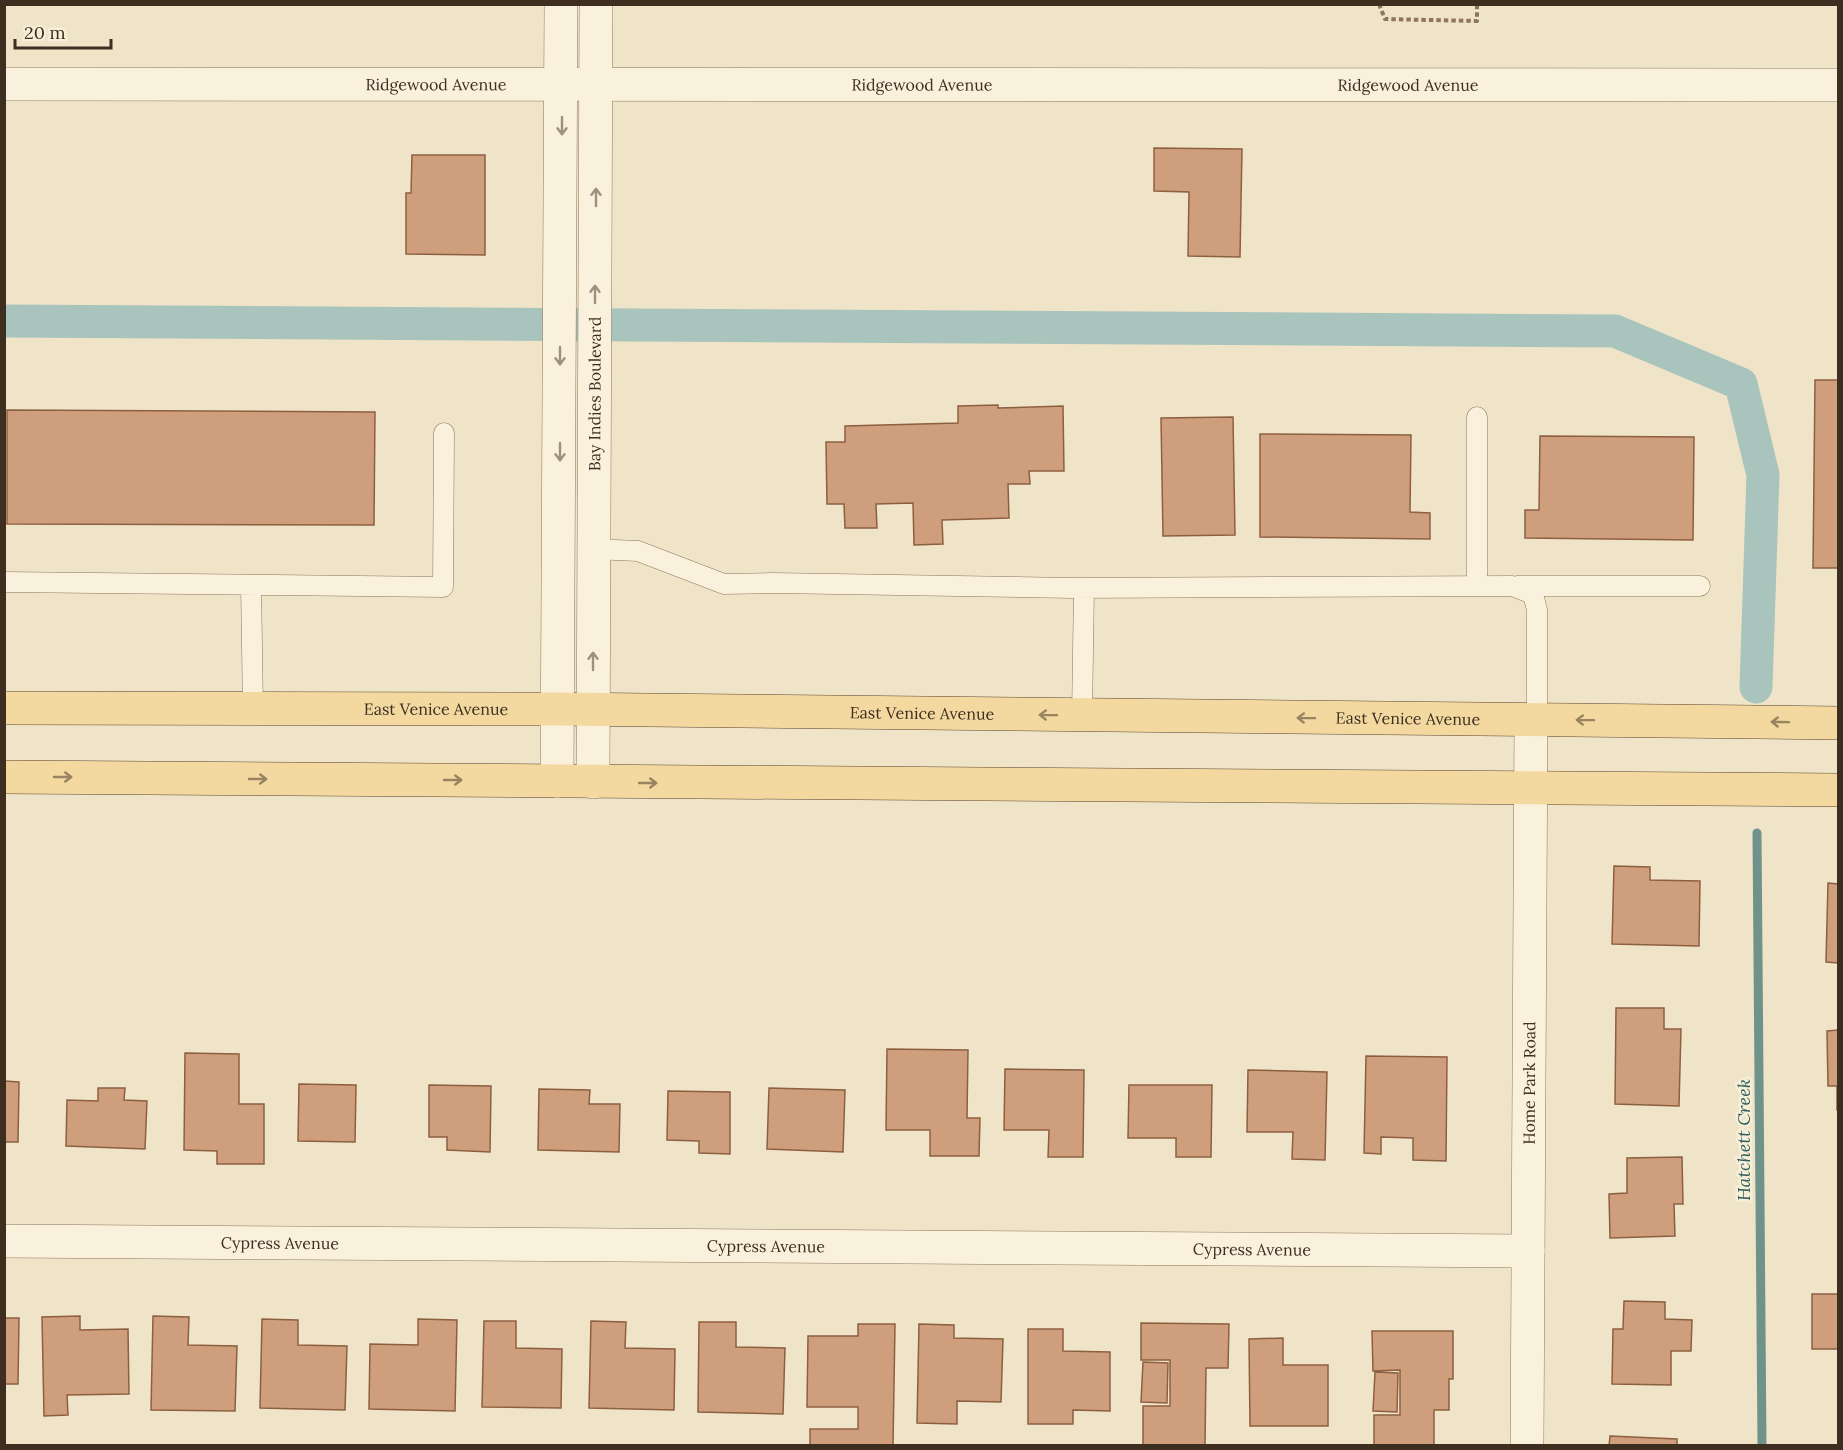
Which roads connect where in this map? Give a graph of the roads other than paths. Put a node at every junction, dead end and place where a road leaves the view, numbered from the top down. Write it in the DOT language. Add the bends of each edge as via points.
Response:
graph roads {
  1 [pos="561,4"];
  2 [pos="596,4"];
  3 [pos="4,84"];
  4 [pos="562,84"];
  5 [pos="597,84"];
  6 [pos="1839,85"];
  7 [pos="1477,417"];
  8 [pos="444,433"];
  9 [pos="593,549"];
  10 [pos="4,582"];
  11 [pos="252,585"];
  12 [pos="1477,585"];
  13 [pos="1512,586"];
  14 [pos="1700,586"];
  15 [pos="1084,588"];
  16 [pos="4,708"];
  17 [pos="253,709"];
  18 [pos="558,709"];
  19 [pos="593,710"];
  20 [pos="1082,715"];
  21 [pos="1534,720"];
  22 [pos="1839,723"];
  23 [pos="4,777"];
  24 [pos="557,781"];
  25 [pos="593,782"];
  26 [pos="1531,787"];
  27 [pos="1839,790"];
  28 [pos="4,1241"];
  29 [pos="1528,1251"];
  30 [pos="1527,1446"];
  1 -- 4 [label="street, Bay Indies Boulevard"];
  2 -- 5 [label="street, Bay Indies Boulevard"];
  3 -- 4 [label="street, Ridgewood Avenue"];
  4 -- 5 [label="street, Ridgewood Avenue"];
  4 -- 18 [label="street, Bay Indies Boulevard, one-way"];
  5 -- 6 [label="street, Ridgewood Avenue"];
  9 -- 5 [label="street, Bay Indies Boulevard, one-way"];
  7 -- 12 [label="lane"];
  8 -- 11 [label="lane" via="443,587"];
  9 -- 15 [label="lane" via="638,551 724,584"];
  19 -- 9 [label="street, Bay Indies Boulevard, one-way"];
  10 -- 11 [label="lane"];
  11 -- 17 [label="lane"];
  12 -- 13 [label="lane"];
  12 -- 15 [label="lane"];
  13 -- 14 [label="lane"];
  13 -- 21 [label="lane" via="1533,594 1537,610"];
  15 -- 20 [label="lane"];
  16 -- 17 [label="main road, East Venice Avenue"];
  17 -- 18 [label="main road, East Venice Avenue"];
  18 -- 19 [label="main road, East Venice Avenue"];
  18 -- 24 [label="street, Bay Indies Boulevard"];
  20 -- 19 [label="main road, East Venice Avenue, one-way"];
  19 -- 25 [label="street, Bay Indies Boulevard"];
  21 -- 20 [label="main road, East Venice Avenue, one-way"];
  22 -- 21 [label="main road, East Venice Avenue, one-way"];
  21 -- 26 [label="street, Home Park Road"];
  23 -- 24 [label="main road, one-way"];
  24 -- 25 [label="main road"];
  25 -- 26 [label="main road, one-way"];
  26 -- 27 [label="main road"];
  26 -- 29 [label="street, Home Park Road"];
  28 -- 29 [label="street, Cypress Avenue"];
  29 -- 30 [label="street, Home Park Road"];
}
